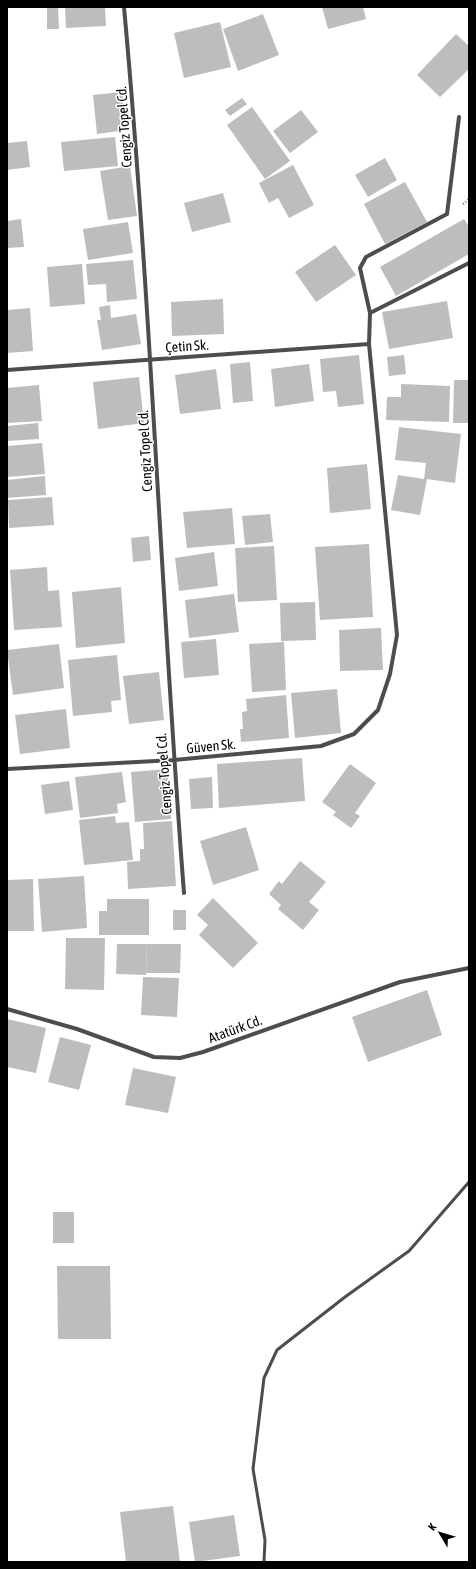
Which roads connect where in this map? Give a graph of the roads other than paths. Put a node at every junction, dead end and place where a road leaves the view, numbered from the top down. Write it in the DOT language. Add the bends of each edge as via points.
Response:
graph roads {
  1 [pos="124,7"];
  2 [pos="459,117"];
  3 [pos="469,263"];
  4 [pos="370,313"];
  5 [pos="369,344"];
  6 [pos="151,360"];
  7 [pos="7,370"];
  8 [pos="174,760"];
  9 [pos="7,770"];
  10 [pos="184,893"];
  11 [pos="469,968"];
  12 [pos="7,1009"];
  13 [pos="469,1182"];
  14 [pos="264,1562"];
  1 -- 6 [label="street, Cengiz Topel Cd." via="134,111"];
  2 -- 4 [label="street, Güven Sk." via="447,214 366,257 360,268"];
  3 -- 4 [label="street"];
  4 -- 5 [label="street, Güven Sk."];
  5 -- 6 [label="street, Çetin Sk."];
  5 -- 8 [label="street, Güven Sk." via="397,635 390,674 378,710 354,734 321,746"];
  6 -- 7 [label="street, Çetin Sk."];
  6 -- 8 [label="street, Cengiz Topel Cd."];
  8 -- 9 [label="street, Güven Sk."];
  8 -- 10 [label="street, Cengiz Topel Cd."];
  11 -- 12 [label="street, Atatürk Cd." via="400,982 180,1058 154,1057 77,1029"];
  13 -- 14 [label="lane" via="409,1251 277,1350 264,1378 253,1469 265,1540"];
}
